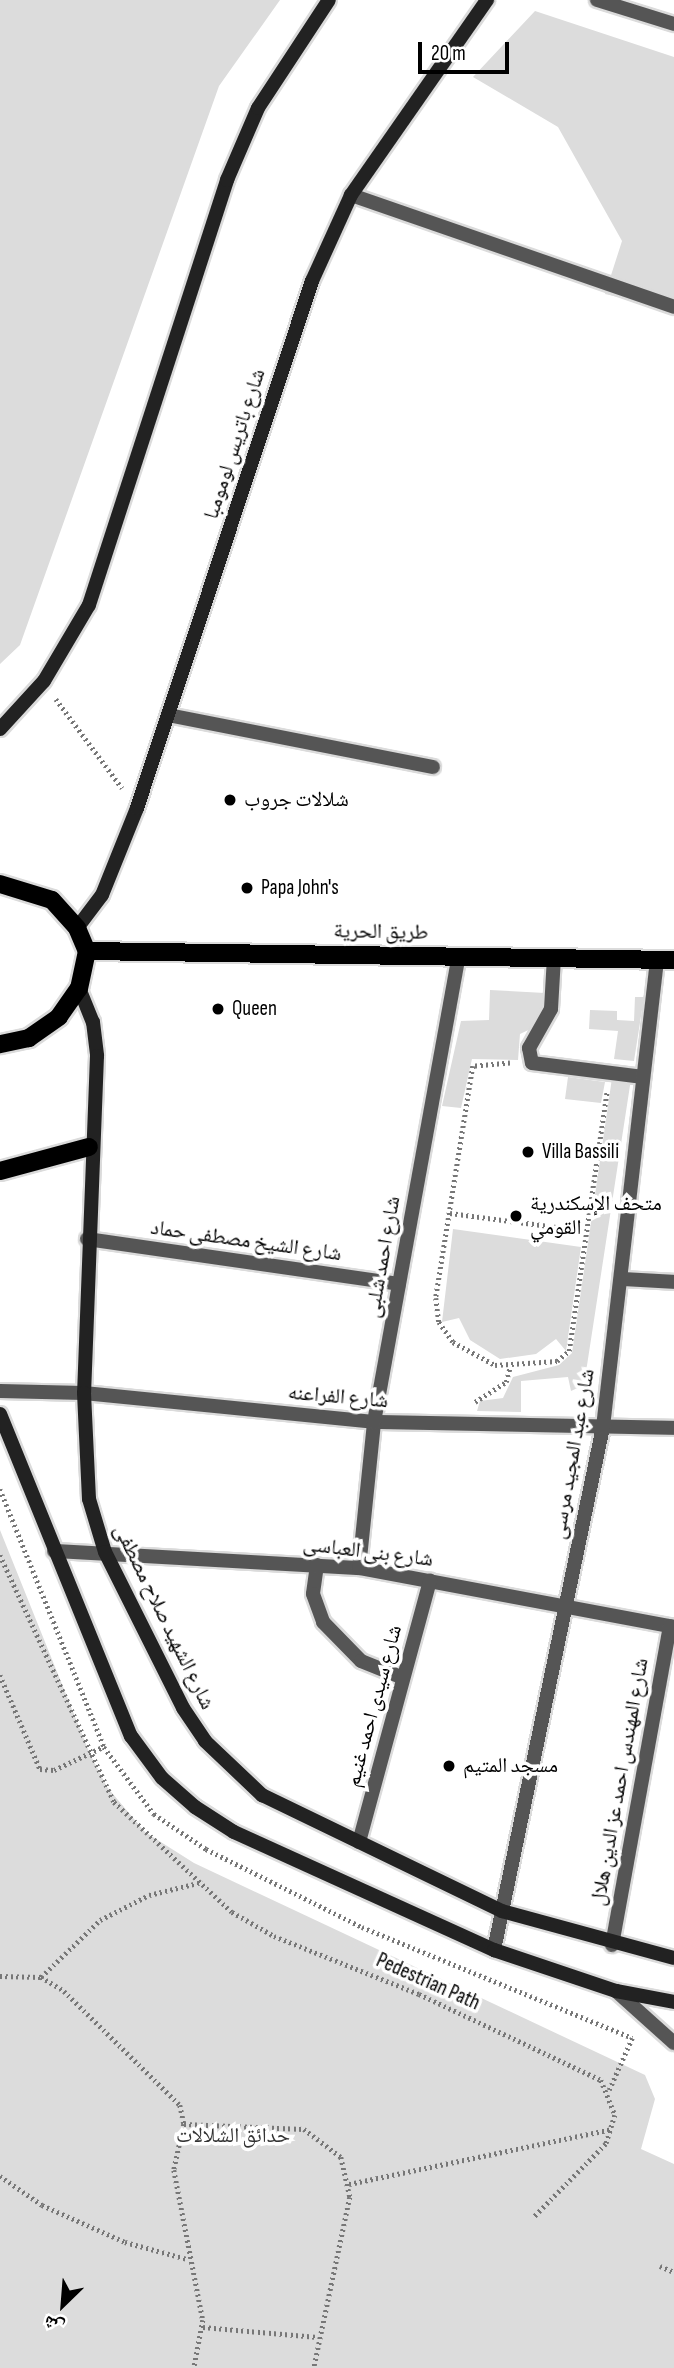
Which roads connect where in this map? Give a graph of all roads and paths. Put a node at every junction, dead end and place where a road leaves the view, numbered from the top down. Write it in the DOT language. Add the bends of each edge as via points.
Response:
graph roads {
  1 [pos="329,0"];
  2 [pos="486,0"];
  3 [pos="597,0"];
  4 [pos="674,24"];
  5 [pos="351,195"];
  6 [pos="674,307"];
  7 [pos="44,681"];
  8 [pos="167,715"];
  9 [pos="0,729"];
  10 [pos="433,767"];
  11 [pos="137,808"];
  12 [pos="0,884"];
  13 [pos="77,928"];
  14 [pos="87,951"];
  15 [pos="459,956"];
  16 [pos="554,957"];
  17 [pos="665,959"];
  18 [pos="79,988"];
  19 [pos="0,1044"];
  20 [pos="532,1063"];
  21 [pos="609,1074"];
  22 [pos="643,1077"];
  23 [pos="89,1147"];
  24 [pos="0,1171"];
  25 [pos="450,1213"];
  26 [pos="586,1231"];
  27 [pos="87,1239"];
  28 [pos="621,1279"];
  29 [pos="674,1282"];
  30 [pos="400,1284"];
  31 [pos="510,1367"];
  32 [pos="0,1391"];
  33 [pos="84,1393"];
  34 [pos="466,1404"];
  35 [pos="0,1414"];
  36 [pos="374,1422"];
  37 [pos="603,1427"];
  38 [pos="674,1428"];
  39 [pos="54,1550"];
  40 [pos="106,1552"];
  41 [pos="0,1555"];
  42 [pos="317,1565"];
  43 [pos="359,1568"];
  44 [pos="430,1580"];
  45 [pos="566,1604"];
  46 [pos="672,1627"];
  47 [pos="0,1675"];
  48 [pos="403,1678"];
  49 [pos="131,1736"];
  50 [pos="88,1755"];
  51 [pos="359,1842"];
  52 [pos="203,1882"];
  53 [pos="502,1911"];
  54 [pos="612,1945"];
  55 [pos="494,1950"];
  56 [pos="674,1958"];
  57 [pos="0,1976"];
  58 [pos="41,1977"];
  59 [pos="616,1991"];
  60 [pos="674,2002"];
  61 [pos="632,2038"];
  62 [pos="674,2043"];
  63 [pos="609,2090"];
  64 [pos="184,2124"];
  65 [pos="613,2129"];
  66 [pos="0,2176"];
  67 [pos="349,2184"];
  68 [pos="534,2217"];
  69 [pos="187,2259"];
  70 [pos="660,2266"];
  71 [pos="674,2272"];
  72 [pos="203,2327"];
  73 [pos="318,2337"];
  74 [pos="194,2368"];
  75 [pos="314,2368"];
  1 -- 7 [label="main road" via="258,108 227,180 89,605"];
  2 -- 5 [label="main road, شارع باتريس لومومبا"];
  3 -- 4 [label="street"];
  5 -- 6 [label="street"];
  5 -- 8 [label="main road, شارع باتريس لومومبا" via="312,281"];
  7 -- 9 [label="main road"];
  7 -- 11 [label="path"];
  8 -- 10 [label="street"];
  8 -- 11 [label="main road, شارع باتريس لومومبا"];
  11 -- 13 [label="main road, شارع باتريس لومومبا" via="103,895"];
  12 -- 13 [label="main road" via="18,884 52,901"];
  13 -- 14 [label="main road"];
  14 -- 15 [label="main road, طريق الحرية"];
  14 -- 18 [label="main road"];
  15 -- 16 [label="main road, طريق الحرية"];
  15 -- 30 [label="street, شارع احمد شلبى"];
  16 -- 17 [label="main road, طريق الحرية"];
  16 -- 20 [label="street" via="551,1009 529,1048"];
  17 -- 22 [label="street, شارع عبد المجيد مرسى"];
  18 -- 19 [label="main road" via="59,1017 29,1038"];
  18 -- 23 [label="main road, شارع الشهيد صلاح مصطفى" via="96,1038"];
  20 -- 21 [label="street"];
  20 -- 25 [label="path" via="473,1066"];
  21 -- 22 [label="street"];
  21 -- 26 [label="path"];
  22 -- 28 [label="street, شارع عبد المجيد مرسى"];
  23 -- 24 [label="main road"];
  23 -- 27 [label="main road, شارع الشهيد صلاح مصطفى"];
  25 -- 26 [label="path"];
  25 -- 31 [label="path" via="436,1298 439,1322 465,1352"];
  26 -- 31 [label="path" via="569,1351 557,1361"];
  27 -- 30 [label="street, شارع الشيخ مصطفى حماد"];
  27 -- 33 [label="main road, شارع الشهيد صلاح مصطفى"];
  28 -- 29 [label="street"];
  28 -- 37 [label="street, شارع عبد المجيد مرسى"];
  30 -- 36 [label="street, شارع احمد شلبى"];
  31 -- 34 [label="path" via="506,1382"];
  32 -- 33 [label="street, شارع الفراعنه"];
  33 -- 36 [label="street, شارع الفراعنه"];
  33 -- 40 [label="main road, شارع الشهيد صلاح مصطفى" via="89,1499"];
  35 -- 39 [label="main road"];
  36 -- 37 [label="street, شارع الفراعنه"];
  36 -- 43 [label="street, شارع احمد شلبى"];
  37 -- 38 [label="street, شارع الفراعنه"];
  37 -- 45 [label="street, شارع عبد المجيد مرسى"];
  39 -- 40 [label="street, شارع بنى العباسى"];
  39 -- 49 [label="main road"];
  40 -- 42 [label="street, شارع بنى العباسى"];
  40 -- 51 [label="main road, شارع الشهيد صلاح مصطفى" via="205,1741 262,1795"];
  41 -- 50 [label="path, Pedestrian Path"];
  42 -- 43 [label="street, شارع بنى العباسى"];
  42 -- 48 [label="street" via="313,1594 323,1622 361,1661"];
  43 -- 44 [label="street, شارع بنى العباسى"];
  44 -- 45 [label="street, شارع بنى العباسى"];
  44 -- 48 [label="street, شارع سيدى احمد غنيم"];
  45 -- 46 [label="street, شارع بنى العباسى"];
  45 -- 53 [label="street, شارع عبد المجيد مرسى"];
  46 -- 54 [label="street, شارع المهندس احمد عز الدين هلال"];
  47 -- 50 [label="path" via="36,1766 54,1770"];
  48 -- 51 [label="street, شارع سيدى احمد غنيم"];
  49 -- 50 [label="path"];
  49 -- 55 [label="main road" via="162,1778 234,1832"];
  50 -- 52 [label="path, Pedestrian Path" via="126,1816"];
  51 -- 53 [label="main road, شارع الشهيد صلاح مصطفى"];
  52 -- 58 [label="path" via="149,1895 100,1920"];
  52 -- 63 [label="path, Pedestrian Path" via="252,1926 581,2068"];
  53 -- 54 [label="main road, شارع الشهيد صلاح مصطفى"];
  53 -- 55 [label="street, شارع عبد المجيد مرسى"];
  54 -- 56 [label="main road, شارع الشهيد صلاح مصطفى"];
  55 -- 59 [label="main road"];
  57 -- 58 [label="path"];
  58 -- 64 [label="path" via="99,2019 173,2095"];
  59 -- 60 [label="main road"];
  59 -- 62 [label="street"];
  61 -- 63 [label="path"];
  63 -- 65 [label="path"];
  64 -- 67 [label="path" via="304,2129 332,2146"];
  64 -- 69 [label="path" via="174,2170"];
  65 -- 67 [label="path"];
  65 -- 68 [label="path" via="595,2161"];
  66 -- 69 [label="path" via="42,2205 101,2231"];
  67 -- 73 [label="path"];
  69 -- 72 [label="path"];
  70 -- 71 [label="path"];
  72 -- 73 [label="path"];
  72 -- 74 [label="path"];
  73 -- 75 [label="path"];
}
